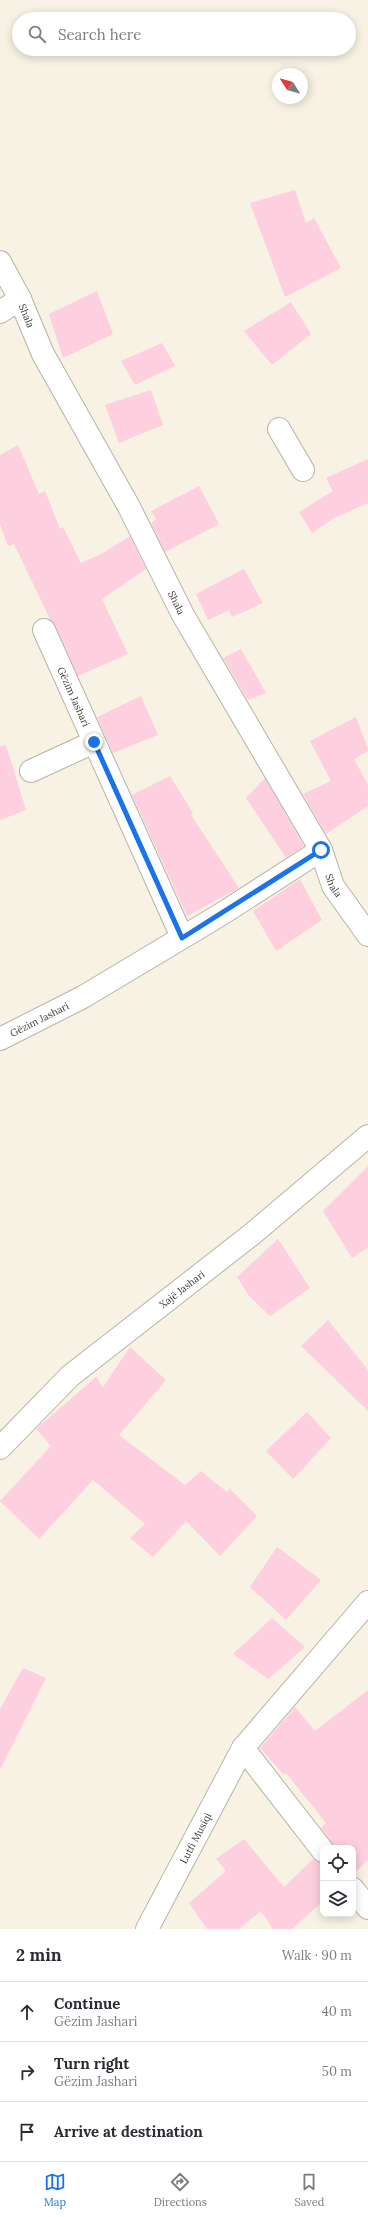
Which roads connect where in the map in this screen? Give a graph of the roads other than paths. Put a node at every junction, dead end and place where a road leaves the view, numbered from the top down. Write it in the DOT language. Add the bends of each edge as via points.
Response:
graph roads {
  1 [pos="0,262"];
  2 [pos="20,298"];
  3 [pos="0,312"];
  4 [pos="279,429"];
  5 [pos="303,470"];
  6 [pos="44,630"];
  7 [pos="94,742"];
  8 [pos="31,771"];
  9 [pos="321,850"];
  10 [pos="368,935"];
  11 [pos="182,938"];
  12 [pos="0,1039"];
  13 [pos="368,1136"];
  14 [pos="0,1448"];
  15 [pos="368,1602"];
  16 [pos="243,1748"];
  17 [pos="320,1846"];
  18 [pos="356,1893"];
  19 [pos="368,1908"];
  20 [pos="148,1929"];
  1 -- 2 [label="street, Shala"];
  2 -- 3 [label="street"];
  2 -- 9 [label="street, Shala" via="43,354 129,507 183,615"];
  4 -- 5 [label="street"];
  6 -- 7 [label="street, Gëzim Jashari"];
  7 -- 8 [label="street"];
  7 -- 11 [label="street, Gëzim Jashari"];
  9 -- 10 [label="street, Shala" via="333,886"];
  9 -- 11 [label="street, Gëzim Jashari"];
  11 -- 12 [label="street, Gëzim Jashari" via="83,997"];
  13 -- 14 [label="street, Xajë Jashari" via="251,1235 70,1376"];
  15 -- 16 [label="street, Lutfi Musiqi"];
  16 -- 17 [label="street"];
  16 -- 20 [label="street, Lutfi Musiqi"];
  18 -- 19 [label="street"];
}
